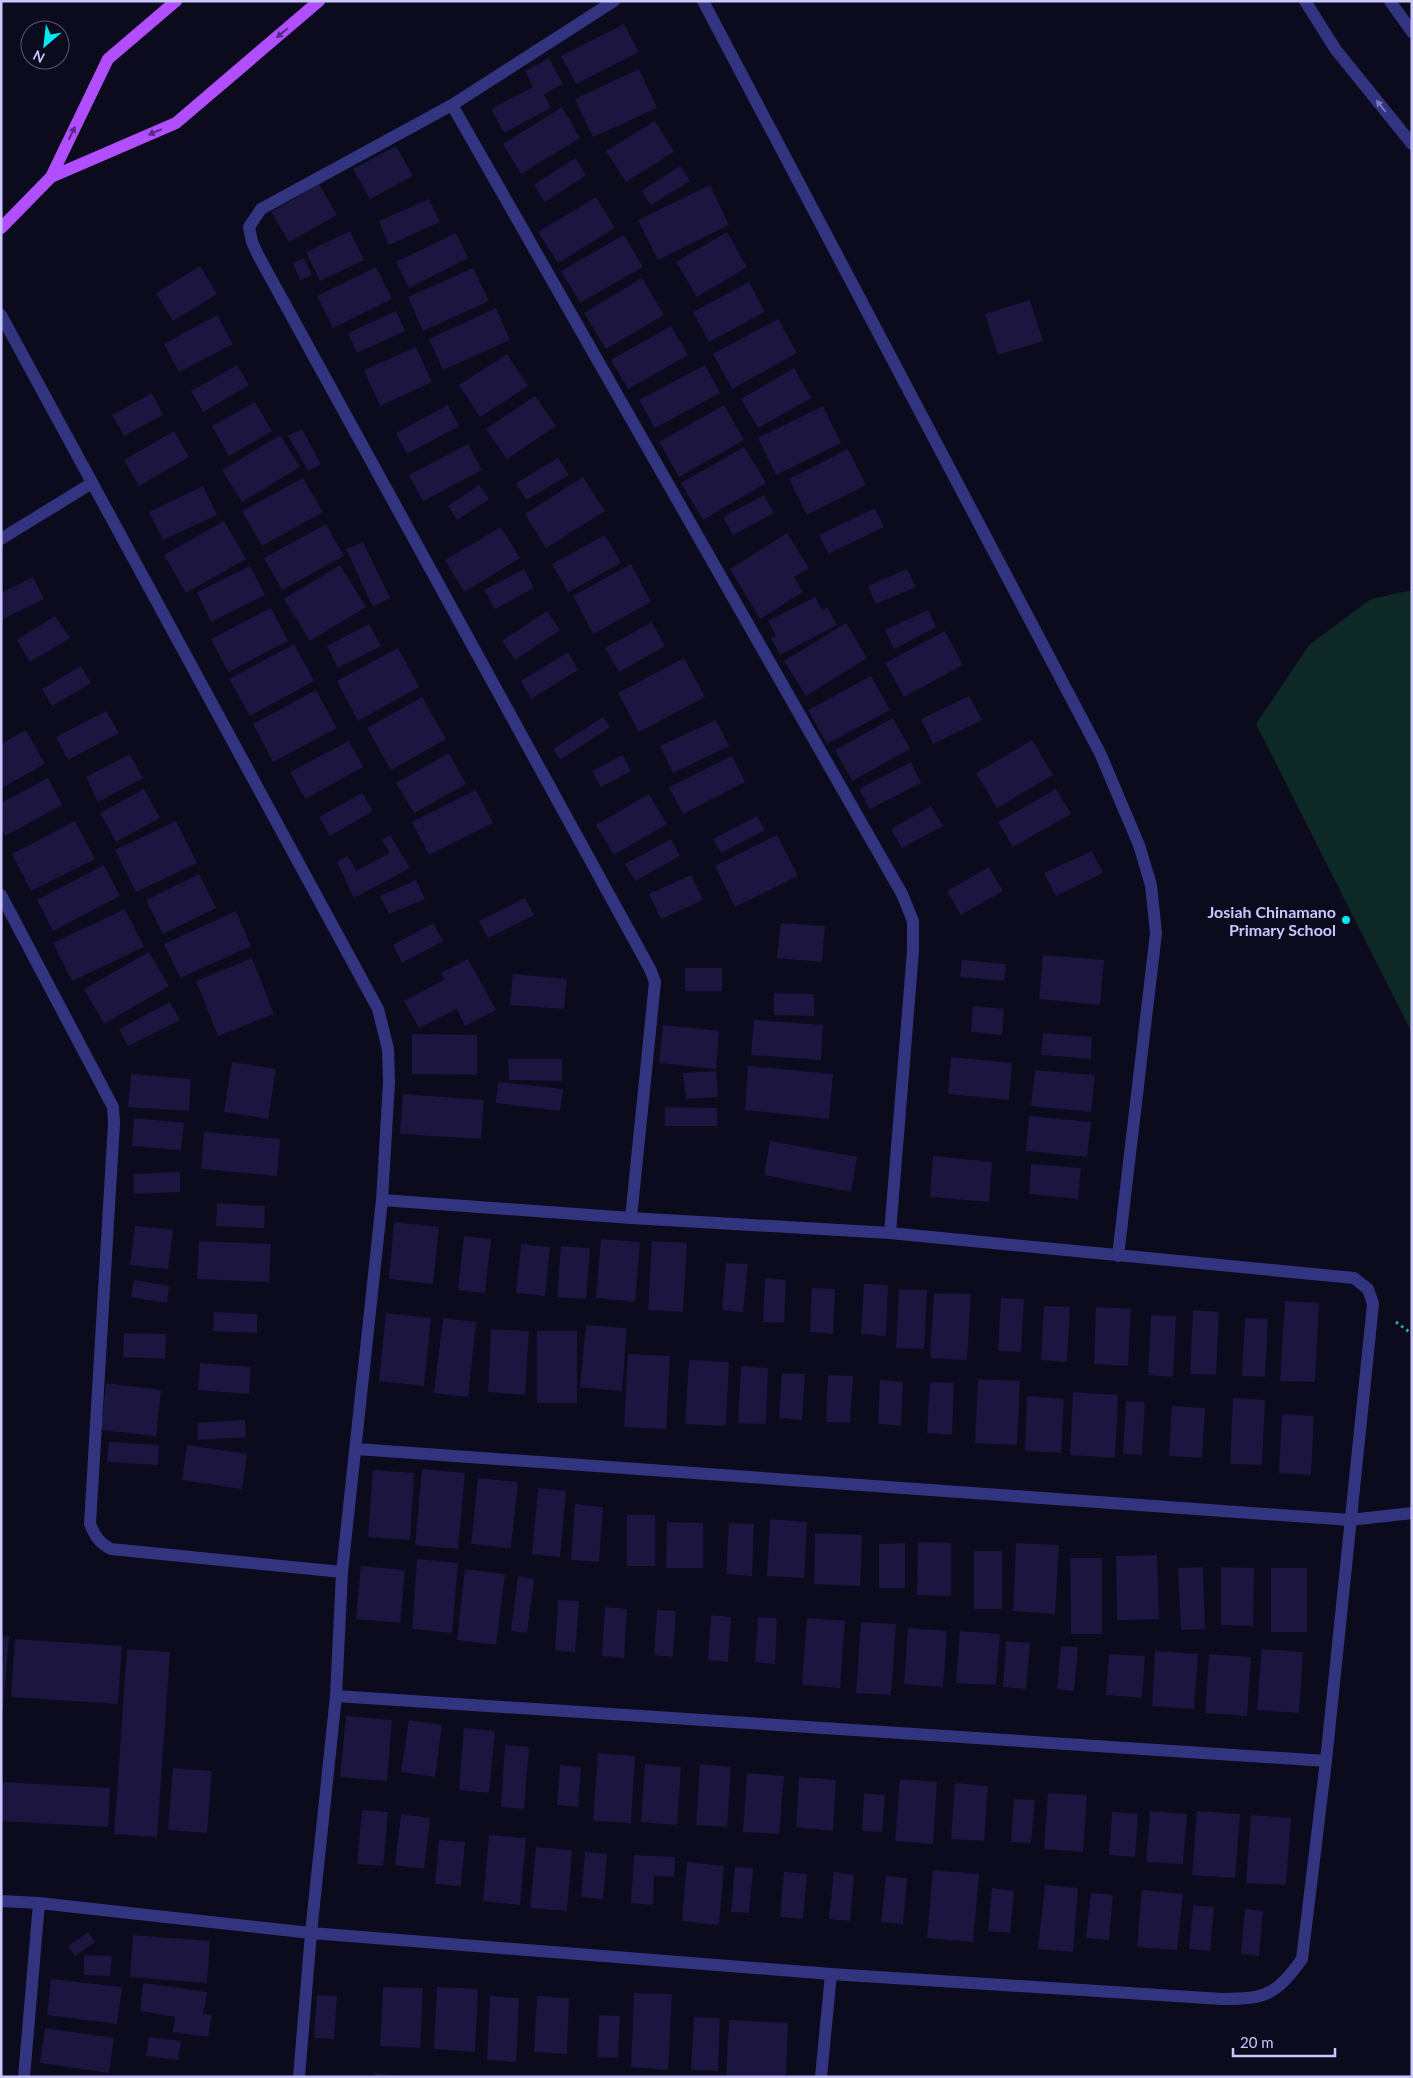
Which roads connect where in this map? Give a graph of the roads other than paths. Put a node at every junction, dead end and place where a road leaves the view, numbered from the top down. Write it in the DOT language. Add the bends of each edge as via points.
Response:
graph roads {
  1 [pos="176,1"];
  2 [pos="319,1"];
  3 [pos="614,1"];
  4 [pos="703,1"];
  5 [pos="1305,1"];
  6 [pos="1390,1"];
  7 [pos="1412,32"];
  8 [pos="452,105"];
  9 [pos="1412,144"];
  10 [pos="51,177"];
  11 [pos="1,228"];
  12 [pos="1,315"];
  13 [pos="92,483"];
  14 [pos="1,539"];
  15 [pos="1,895"];
  16 [pos="382,1200"];
  17 [pos="631,1218"];
  18 [pos="890,1232"];
  19 [pos="1118,1256"];
  20 [pos="357,1449"];
  21 [pos="1412,1513"];
  22 [pos="1350,1520"];
  23 [pos="342,1572"];
  24 [pos="336,1696"];
  25 [pos="1326,1761"];
  26 [pos="1,1901"];
  27 [pos="39,1903"];
  28 [pos="311,1933"];
  29 [pos="831,1974"];
  30 [pos="24,2077"];
  31 [pos="299,2077"];
  32 [pos="821,2077"];
  10 -- 1 [label="main road, one-way" via="108,59"];
  2 -- 10 [label="main road, one-way" via="176,123"];
  3 -- 8 [label="street"];
  4 -- 19 [label="street" via="1100,753 1139,845 1151,885 1156,934"];
  9 -- 5 [label="street, one-way" via="1336,50"];
  6 -- 7 [label="street"];
  8 -- 17 [label="street" via="261,209 249,227 259,258 655,982"];
  8 -- 18 [label="street" via="902,894 913,921"];
  10 -- 11 [label="main road"];
  12 -- 13 [label="street"];
  13 -- 14 [label="street"];
  13 -- 16 [label="street" via="378,1009 388,1049 389,1082"];
  15 -- 23 [label="street" via="113,1107 90,1524 97,1540 111,1549"];
  16 -- 17 [label="street"];
  16 -- 20 [label="street"];
  17 -- 18 [label="street"];
  18 -- 19 [label="street"];
  19 -- 22 [label="street" via="1354,1278 1368,1289 1373,1304"];
  20 -- 22 [label="street"];
  20 -- 23 [label="street"];
  21 -- 22 [label="street"];
  22 -- 25 [label="street"];
  23 -- 24 [label="street"];
  24 -- 25 [label="street"];
  24 -- 28 [label="street"];
  25 -- 29 [label="street" via="1302,1959 1286,1981 1265,1996 1222,1999"];
  26 -- 27 [label="street"];
  27 -- 28 [label="street"];
  27 -- 30 [label="street"];
  28 -- 29 [label="street"];
  28 -- 31 [label="street"];
  29 -- 32 [label="street"];
}
